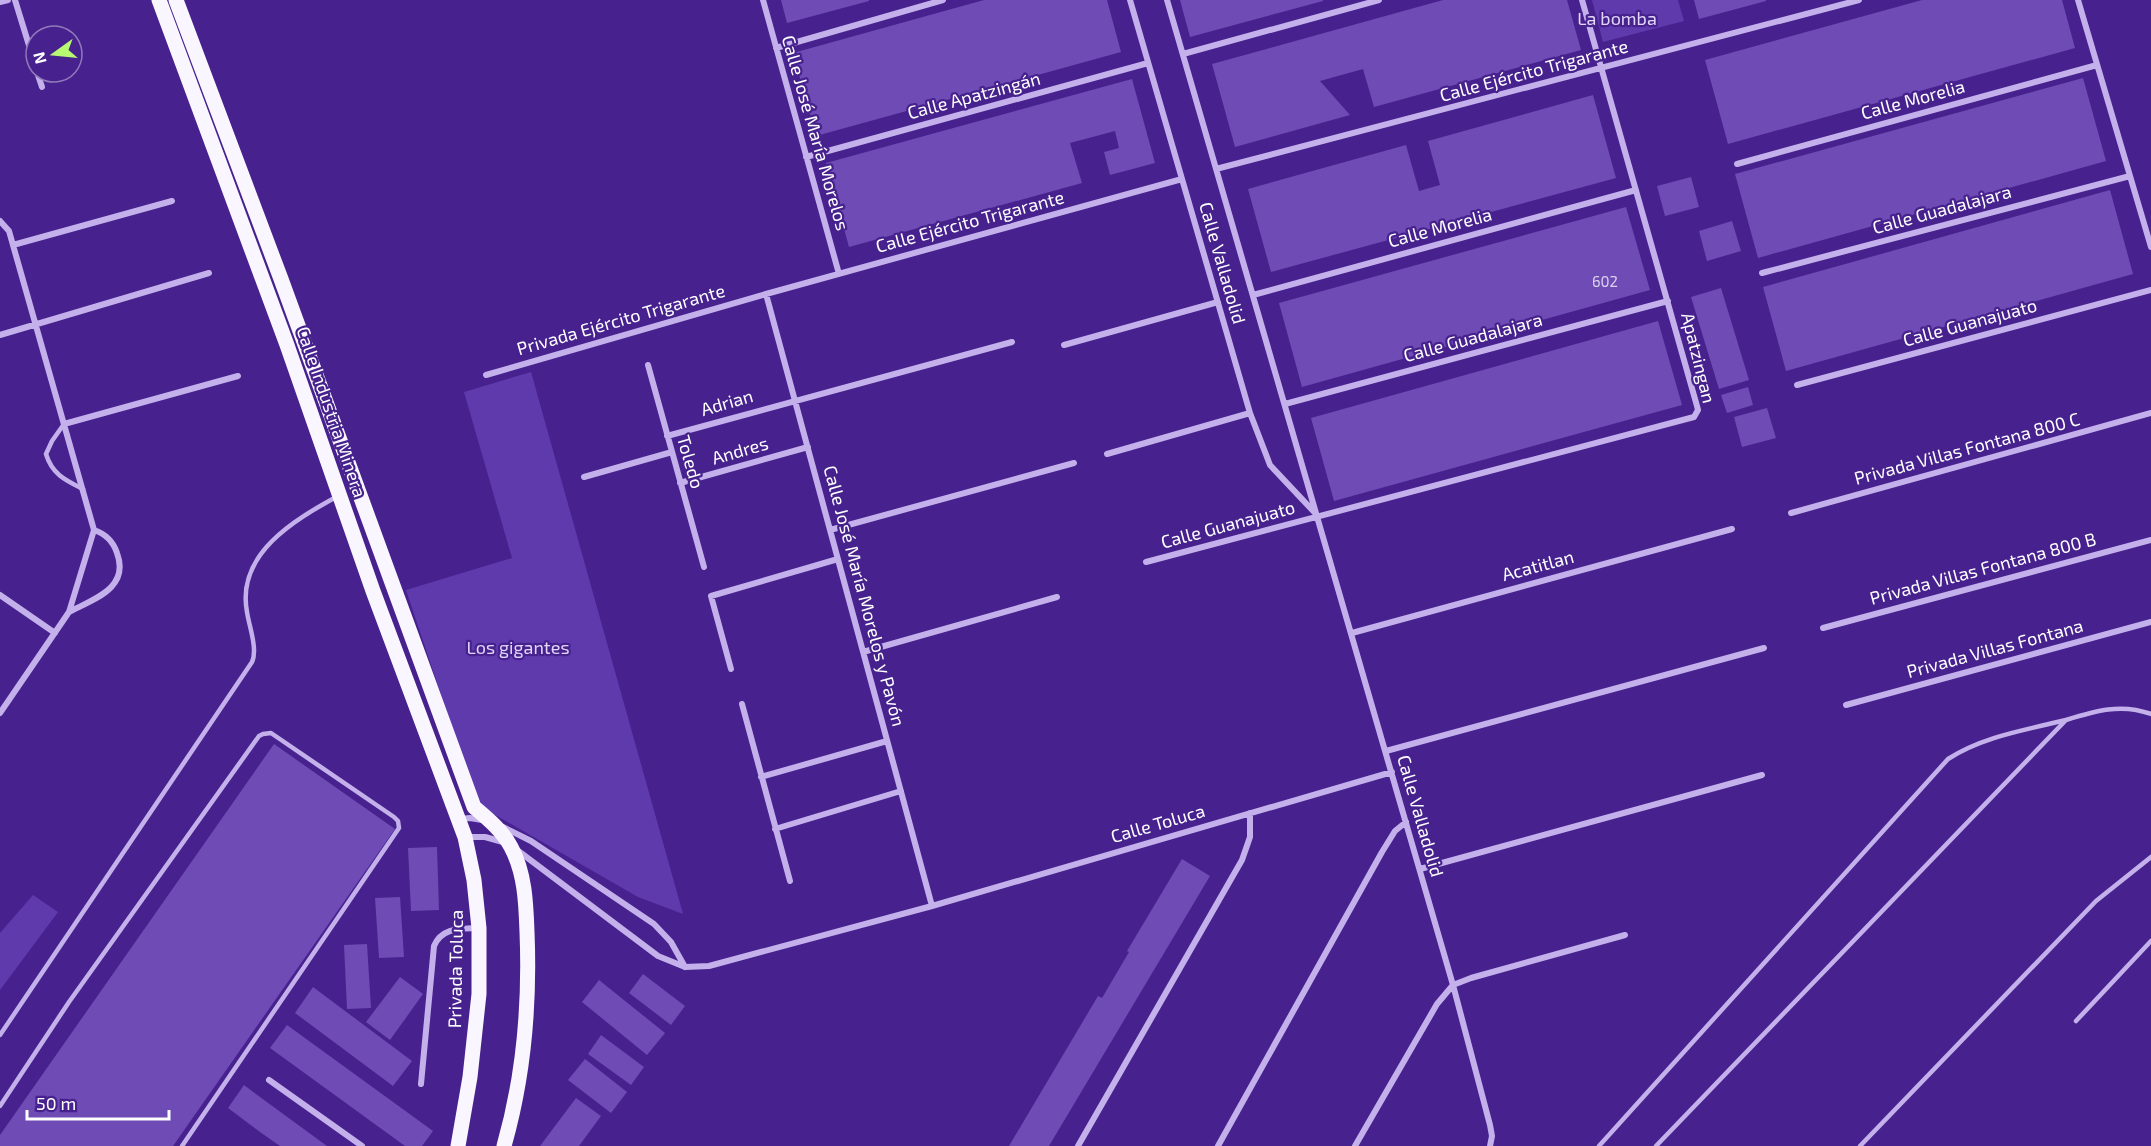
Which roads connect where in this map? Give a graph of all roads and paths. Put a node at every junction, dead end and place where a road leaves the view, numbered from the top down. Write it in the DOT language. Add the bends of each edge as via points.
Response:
graph roads {
  1 [pos="8,0"];
  2 [pos="15,0"];
  3 [pos="159,0"];
  4 [pos="176,0"];
  5 [pos="762,0"];
  6 [pos="943,0"];
  7 [pos="1130,0"];
  8 [pos="1167,0"];
  9 [pos="1379,0"];
  10 [pos="1582,0"];
  11 [pos="1859,0"];
  12 [pos="2078,0"];
  13 [pos="0,2"];
  14 [pos="24,29"];
  15 [pos="776,48"];
  16 [pos="1183,54"];
  17 [pos="1149,63"];
  18 [pos="2097,65"];
  19 [pos="1602,69"];
  20 [pos="41,84"];
  21 [pos="42,87"];
  22 [pos="806,157"];
  23 [pos="1737,164"];
  24 [pos="1216,169"];
  25 [pos="2130,176"];
  26 [pos="1182,179"];
  27 [pos="1636,190"];
  28 [pos="172,201"];
  29 [pos="0,221"];
  30 [pos="13,245"];
  31 [pos="2151,247"];
  32 [pos="209,273"];
  33 [pos="1762,273"];
  34 [pos="839,274"];
  35 [pos="2151,290"];
  36 [pos="766,294"];
  37 [pos="1253,295"];
  38 [pos="1668,301"];
  39 [pos="1218,302"];
  40 [pos="36,324"];
  41 [pos="0,335"];
  42 [pos="1012,342"];
  43 [pos="1064,345"];
  44 [pos="648,365"];
  45 [pos="486,375"];
  46 [pos="238,376"];
  47 [pos="1797,385"];
  48 [pos="795,400"];
  49 [pos="1285,404"];
  50 [pos="1250,413"];
  51 [pos="2151,413"];
  52 [pos="64,424"];
  53 [pos="667,436"];
  54 [pos="808,447"];
  55 [pos="672,452"];
  56 [pos="1107,454"];
  57 [pos="1074,463"];
  58 [pos="584,477"];
  59 [pos="680,483"];
  60 [pos="83,489"];
  61 [pos="339,495"];
  62 [pos="1791,513"];
  63 [pos="1318,517"];
  64 [pos="1732,528"];
  65 [pos="94,530"];
  66 [pos="830,530"];
  67 [pos="2151,540"];
  68 [pos="838,559"];
  69 [pos="1146,562"];
  70 [pos="704,567"];
  71 [pos="0,595"];
  72 [pos="1057,597"];
  73 [pos="69,612"];
  74 [pos="2151,622"];
  75 [pos="1823,628"];
  76 [pos="55,633"];
  77 [pos="1352,633"];
  78 [pos="1764,648"];
  79 [pos="863,652"];
  80 [pos="731,669"];
  81 [pos="742,704"];
  82 [pos="1846,705"];
  83 [pos="0,712"];
  84 [pos="2151,714"];
  85 [pos="2066,720"];
  86 [pos="887,741"];
  87 [pos="1386,751"];
  88 [pos="1392,772"];
  89 [pos="1762,775"];
  90 [pos="761,777"];
  91 [pos="901,791"];
  92 [pos="1250,813"];
  93 [pos="459,819"];
  94 [pos="490,821"];
  95 [pos="1406,822"];
  96 [pos="776,828"];
  97 [pos="465,837"];
  98 [pos="510,844"];
  99 [pos="2151,857"];
  100 [pos="1420,869"];
  101 [pos="790,881"];
  102 [pos="932,906"];
  103 [pos="479,928"];
  104 [pos="1625,935"];
  105 [pos="2151,941"];
  106 [pos="686,967"];
  107 [pos="1453,985"];
  108 [pos="2076,1021"];
  109 [pos="0,1035"];
  110 [pos="269,1080"];
  111 [pos="421,1084"];
  112 [pos="0,1106"];
  113 [pos="182,1146"];
  114 [pos="362,1146"];
  115 [pos="459,1146"];
  116 [pos="504,1146"];
  117 [pos="1078,1146"];
  118 [pos="1218,1146"];
  119 [pos="1355,1146"];
  120 [pos="1490,1146"];
  121 [pos="1599,1146"];
  122 [pos="1656,1146"];
  123 [pos="1860,1146"];
  1 -- 13 [label="street"];
  2 -- 14 [label="street"];
  3 -- 61 [label="main road, Calle Industria Minera"];
  4 -- 94 [label="main road, Calle Industria Minera" via="474,807"];
  5 -- 15 [label="street, Calle José María Morelos"];
  6 -- 15 [label="street"];
  7 -- 17 [label="street, Calle Valladolid"];
  8 -- 16 [label="street, Calle Valladolid"];
  9 -- 16 [label="street"];
  10 -- 19 [label="street, Apatzingan"];
  11 -- 19 [label="street, Calle Ejército Trigarante"];
  12 -- 18 [label="street"];
  15 -- 22 [label="street, Calle José María Morelos"];
  16 -- 24 [label="street, Calle Valladolid"];
  17 -- 22 [label="street, Calle Apatzingán"];
  17 -- 26 [label="street, Calle Valladolid"];
  18 -- 23 [label="street, Calle Morelia"];
  18 -- 25 [label="street"];
  19 -- 24 [label="street, Calle Ejército Trigarante"];
  19 -- 27 [label="street, Apatzingan"];
  20 -- 21 [label="street"];
  22 -- 34 [label="street, Calle José María Morelos"];
  24 -- 37 [label="street, Calle Valladolid"];
  25 -- 31 [label="street"];
  25 -- 33 [label="street, Calle Guadalajara"];
  26 -- 34 [label="street, Calle Ejército Trigarante"];
  26 -- 39 [label="street, Calle Valladolid"];
  27 -- 37 [label="street, Calle Morelia"];
  27 -- 38 [label="street, Apatzingan"];
  28 -- 30 [label="street"];
  29 -- 30 [label="street" via="9,231"];
  30 -- 40 [label="street"];
  32 -- 40 [label="street"];
  34 -- 36 [label="street, Calle Ejército Trigarante"];
  35 -- 47 [label="street, Calle Guanajuato"];
  36 -- 45 [label="street, Privada Ejército Trigarante"];
  36 -- 48 [label="street, Calle José María Morelos y Pavón"];
  37 -- 49 [label="street, Calle Valladolid"];
  38 -- 49 [label="street, Calle Guadalajara"];
  38 -- 63 [label="street, Apatzingan" via="1698,410 1694,417"];
  39 -- 43 [label="street"];
  39 -- 50 [label="street, Calle Valladolid"];
  40 -- 41 [label="street"];
  40 -- 52 [label="street"];
  42 -- 48 [label="street, Adrian"];
  44 -- 53 [label="street, Toledo"];
  46 -- 52 [label="street"];
  48 -- 53 [label="street, Adrian"];
  48 -- 54 [label="street, Calle José María Morelos y Pavón"];
  49 -- 63 [label="street, Calle Valladolid"];
  50 -- 56 [label="street"];
  50 -- 63 [label="street, Calle Valladolid" via="1270,465"];
  51 -- 62 [label="street, Privada Villas Fontana 800 C"];
  52 -- 60 [label="street"];
  52 -- 60 [label="lane" via="46,454 49,465 59,477"];
  53 -- 55 [label="street, Toledo"];
  54 -- 59 [label="street, Andres"];
  54 -- 66 [label="street, Calle José María Morelos y Pavón"];
  55 -- 58 [label="street"];
  55 -- 59 [label="street, Toledo"];
  57 -- 66 [label="street"];
  59 -- 70 [label="street, Toledo"];
  60 -- 65 [label="street"];
  61 -- 93 [label="main road, Calle Industria Minera"];
  61 -- 109 [label="lane" via="291,525 264,549 255,563 246,593 252,662"];
  63 -- 69 [label="street, Calle Guanajuato"];
  63 -- 77 [label="street, Calle Valladolid"];
  64 -- 77 [label="street, Acatitlan"];
  65 -- 73 [label="street"];
  65 -- 73 [label="street" via="109,538 115,547 120,574 108,590"];
  66 -- 68 [label="street, Calle José María Morelos y Pavón"];
  67 -- 75 [label="street, Privada Villas Fontana 800 B"];
  68 -- 79 [label="street, Calle José María Morelos y Pavón"];
  68 -- 80 [label="street" via="711,596"];
  71 -- 76 [label="street"];
  72 -- 79 [label="street"];
  73 -- 76 [label="street"];
  74 -- 82 [label="street, Privada Villas Fontana"];
  76 -- 83 [label="street"];
  77 -- 87 [label="street, Calle Valladolid"];
  78 -- 87 [label="street"];
  79 -- 86 [label="street, Calle José María Morelos y Pavón"];
  81 -- 90 [label="street"];
  84 -- 85 [label="lane" via="2111,708"];
  85 -- 121 [label="lane" via="1988,740 1948,759"];
  85 -- 122 [label="lane"];
  86 -- 90 [label="street"];
  86 -- 91 [label="street, Calle José María Morelos y Pavón"];
  87 -- 88 [label="street, Calle Valladolid"];
  88 -- 92 [label="street, Calle Toluca"];
  88 -- 95 [label="street, Calle Valladolid"];
  89 -- 100 [label="street"];
  90 -- 96 [label="street"];
  91 -- 96 [label="street"];
  91 -- 102 [label="street, Calle José María Morelos y Pavón"];
  92 -- 102 [label="street, Calle Toluca"];
  92 -- 117 [label="street" via="1250,837 1242,860"];
  93 -- 94 [label="street"];
  93 -- 97 [label="main road, Calle Industria Minera"];
  94 -- 98 [label="main road"];
  94 -- 106 [label="street" via="531,841 654,924"];
  95 -- 100 [label="street, Calle Valladolid"];
  95 -- 118 [label="street" via="1382,852"];
  96 -- 101 [label="street"];
  97 -- 98 [label="street" via="485,837"];
  97 -- 103 [label="main road, Privada Toluca"];
  98 -- 106 [label="street" via="642,945"];
  98 -- 116 [label="main road" via="520,867 526,903 528,976 520,1081"];
  99 -- 123 [label="lane" via="2096,901"];
  100 -- 107 [label="street, Calle Valladolid"];
  102 -- 106 [label="street" via="724,963"];
  103 -- 111 [label="street" via="446,932 434,946"];
  103 -- 115 [label="main road, Privada Toluca" via="477,1005"];
  104 -- 107 [label="street"];
  105 -- 108 [label="lane"];
  107 -- 119 [label="street" via="1437,1004"];
  107 -- 120 [label="street, Calle Valladolid" via="1490,1125"];
  110 -- 114 [label="street"];
  112 -- 113 [label="lane" via="69,1002 259,736 271,734 394,817 399,828"];
}
